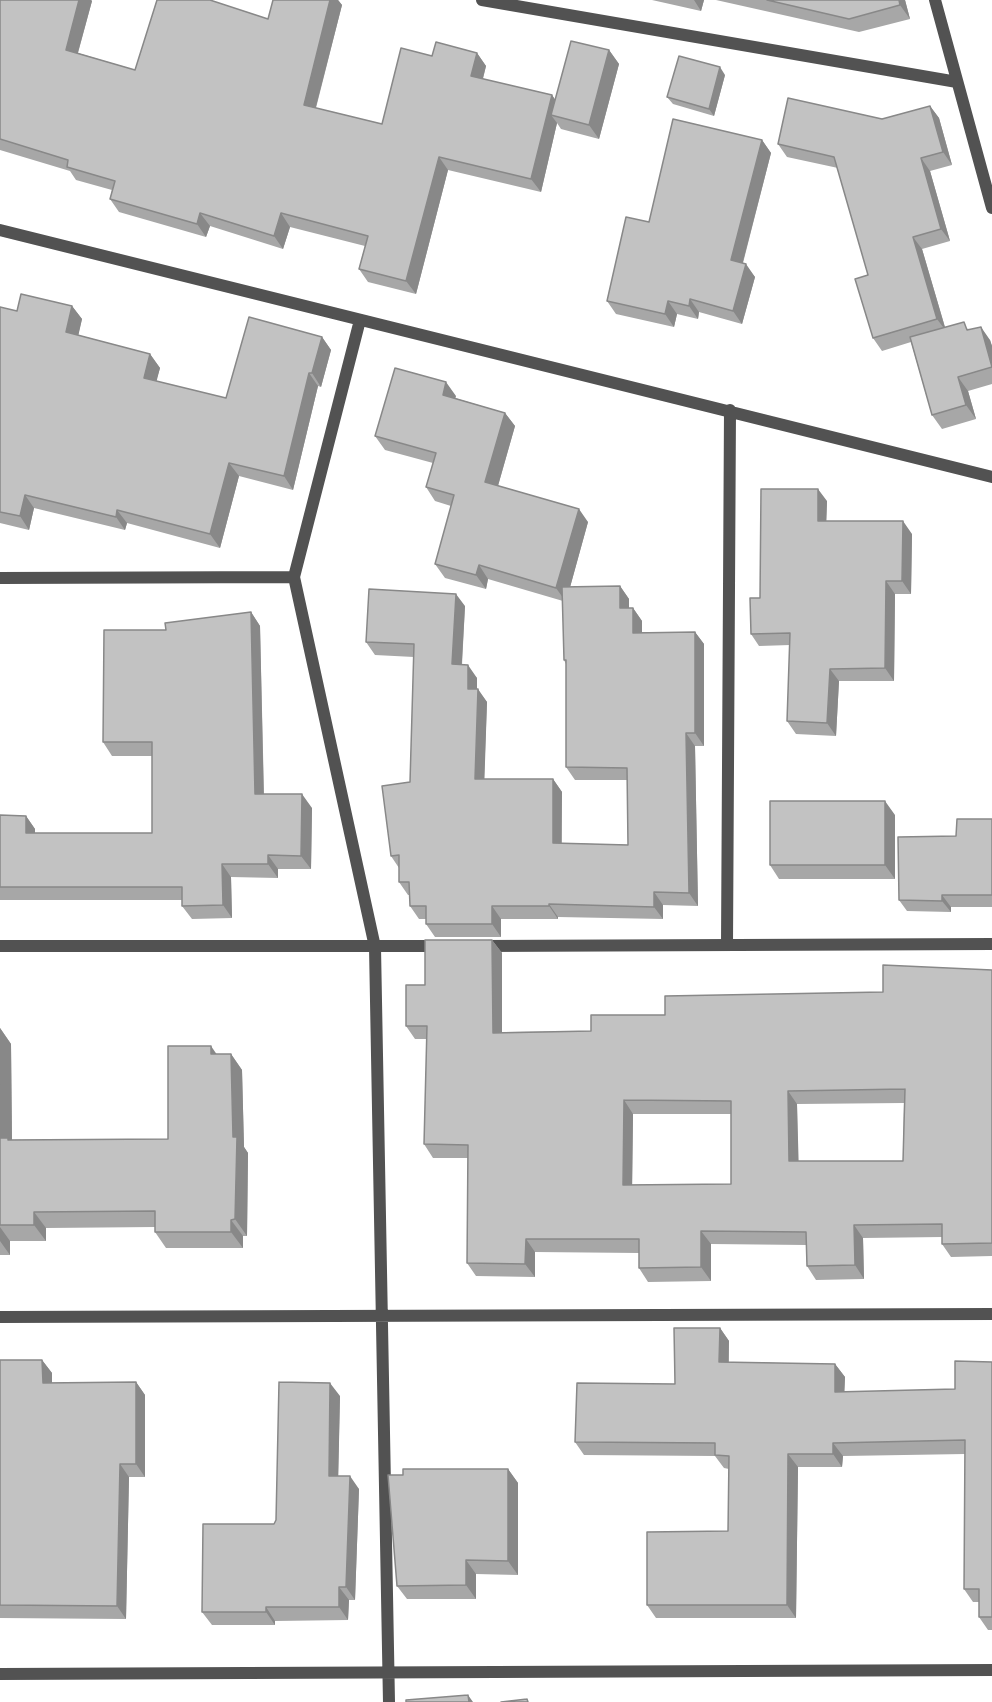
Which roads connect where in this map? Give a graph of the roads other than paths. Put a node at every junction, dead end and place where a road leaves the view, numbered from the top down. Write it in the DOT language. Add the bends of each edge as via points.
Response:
graph roads {
  1 [pos="482,0"];
  2 [pos="935,0"];
  3 [pos="957,82"];
  4 [pos="992,208"];
  5 [pos="0,230"];
  6 [pos="360,320"];
  7 [pos="730,410"];
  8 [pos="992,477"];
  9 [pos="294,577"];
  10 [pos="0,578"];
  11 [pos="727,943"];
  12 [pos="992,944"];
  13 [pos="0,946"];
  14 [pos="375,947"];
  15 [pos="992,1314"];
  16 [pos="381,1316"];
  17 [pos="0,1317"];
  18 [pos="992,1670"];
  19 [pos="388,1673"];
  20 [pos="0,1674"];
  21 [pos="388,1702"];
  1 -- 3 [label="street"];
  2 -- 3 [label="street"];
  3 -- 4 [label="street"];
  5 -- 6 [label="street"];
  6 -- 7 [label="street"];
  6 -- 9 [label="street"];
  7 -- 8 [label="street"];
  7 -- 11 [label="street"];
  9 -- 10 [label="street"];
  9 -- 14 [label="street"];
  11 -- 12 [label="street"];
  11 -- 14 [label="street"];
  13 -- 14 [label="street"];
  14 -- 16 [label="street"];
  15 -- 16 [label="street"];
  16 -- 17 [label="street"];
  16 -- 19 [label="street"];
  18 -- 19 [label="street"];
  19 -- 20 [label="street"];
  19 -- 21 [label="street"];
}
